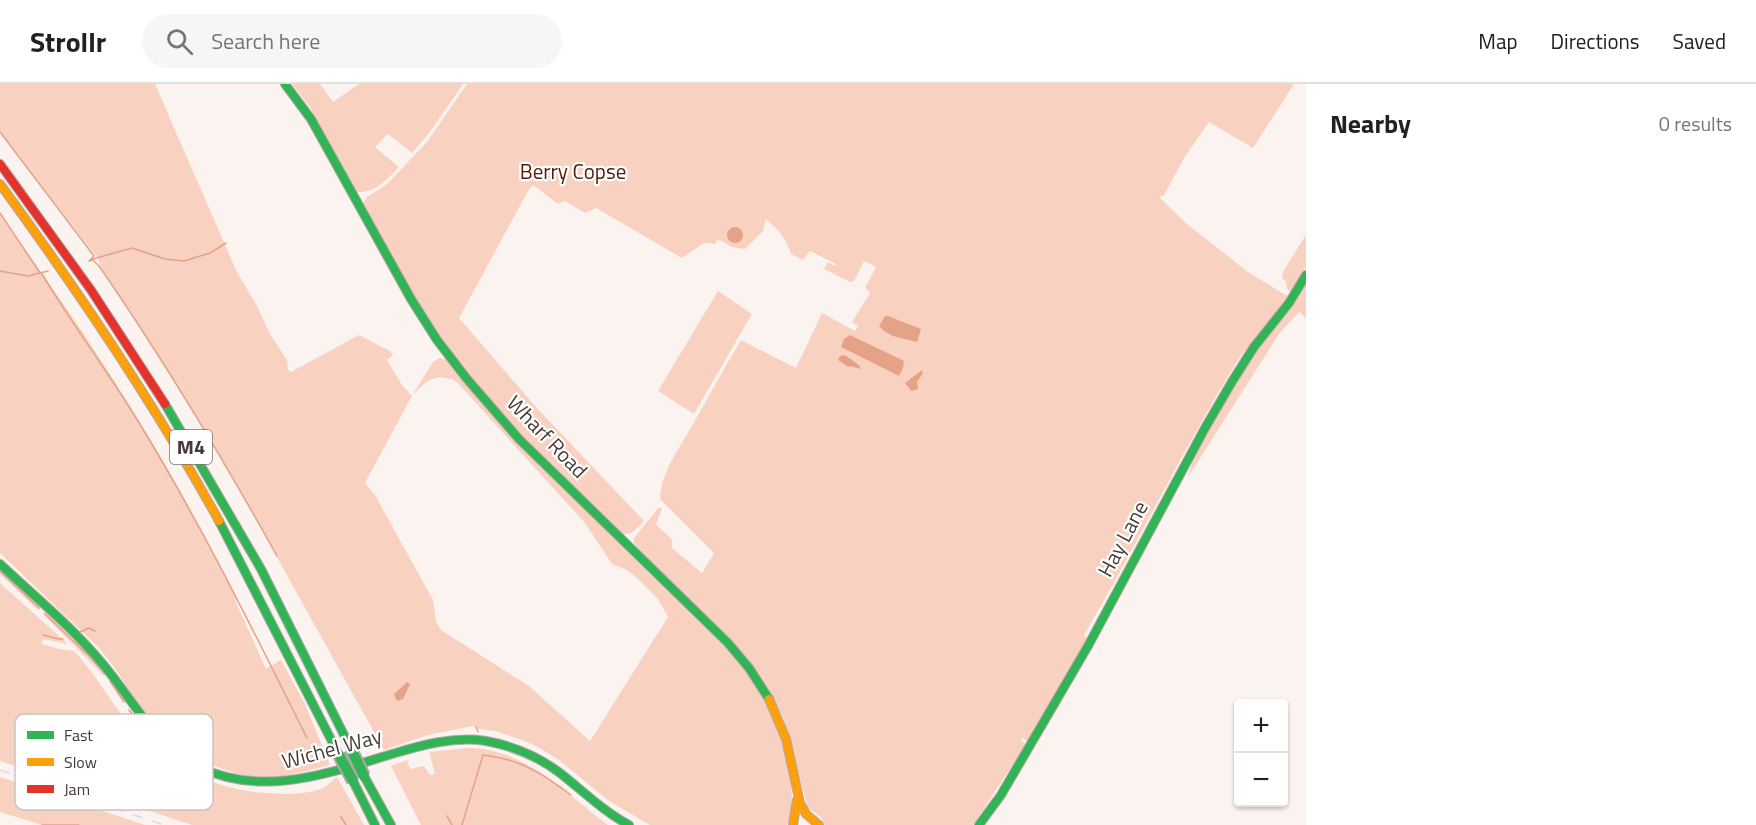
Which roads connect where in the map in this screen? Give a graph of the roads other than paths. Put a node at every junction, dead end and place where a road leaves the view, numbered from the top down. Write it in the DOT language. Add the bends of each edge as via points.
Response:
graph roads {
  1 [pos="285,84"];
  2 [pos="0,164"];
  3 [pos="0,184"];
  4 [pos="1306,275"];
  5 [pos="0,564"];
  6 [pos="138,714"];
  7 [pos="213,773"];
  8 [pos="797,796"];
  9 [pos="808,817"];
  10 [pos="793,824"];
  11 [pos="375,825"];
  12 [pos="391,825"];
  13 [pos="629,825"];
  14 [pos="819,825"];
  15 [pos="979,825"];
  1 -- 8 [label="main road, Wharf Road" via="311,119 411,299 467,379 519,439 750,669 781,724"];
  2 -- 12 [label="main road, M4, bridge" via="131,350 229,510"];
  3 -- 11 [label="main road, M4, bridge" via="126,366 204,496"];
  4 -- 15 [label="main road, Hay Lane" via="1233,380 1073,673"];
  5 -- 6 [label="main road, Wichel Way" via="100,660"];
  7 -- 13 [label="main road, Wichel Way" via="247,783 290,782 428,744 475,740 532,756"];
  8 -- 9 [label="main road, Wharf Road"];
  8 -- 10 [label="main road, Wharf Road"];
  9 -- 10 [label="main road, Wharf Road"];
  9 -- 14 [label="main road, Wharf Road"];
}
